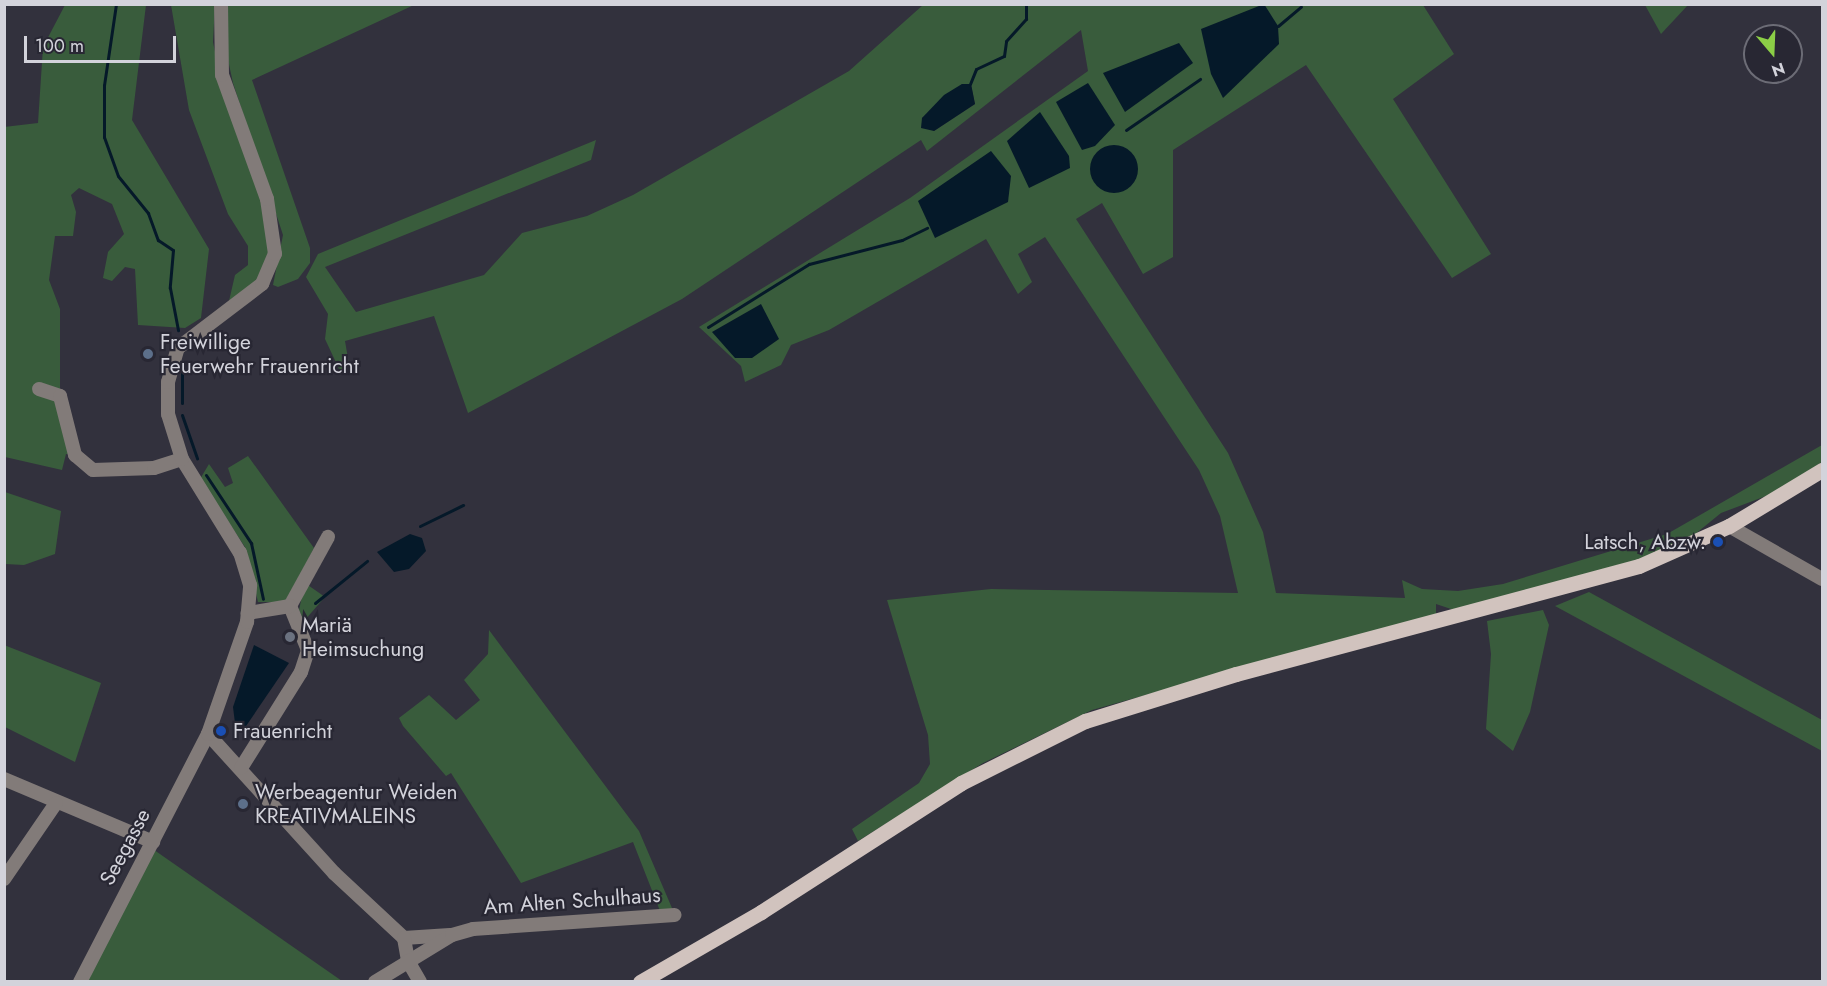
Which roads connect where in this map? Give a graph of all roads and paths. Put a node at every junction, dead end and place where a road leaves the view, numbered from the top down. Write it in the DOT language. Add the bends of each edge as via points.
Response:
graph roads {
  1 [pos="221,4"];
  2 [pos="39,389"];
  3 [pos="182,459"];
  4 [pos="1822,470"];
  5 [pos="1729,526"];
  6 [pos="328,537"];
  7 [pos="1822,579"];
  8 [pos="290,606"];
  9 [pos="248,614"];
  10 [pos="208,734"];
  11 [pos="241,768"];
  12 [pos="4,779"];
  13 [pos="56,803"];
  14 [pos="153,842"];
  15 [pos="4,879"];
  16 [pos="675,915"];
  17 [pos="452,935"];
  18 [pos="404,938"];
  19 [pos="408,962"];
  20 [pos="80,981"];
  21 [pos="375,981"];
  22 [pos="420,981"];
  23 [pos="640,981"];
  1 -- 3 [label="street, Seegasse" via="222,75 276,238 270,272 253,292 178,348 168,382 168,414"];
  2 -- 3 [label="street" via="60,396 75,454 93,470 154,468"];
  3 -- 9 [label="street, Seegasse" via="240,553 250,585"];
  4 -- 5 [label="main road"];
  5 -- 7 [label="street"];
  5 -- 23 [label="main road" via="1628,570 1236,674 1085,721 961,783 761,912"];
  6 -- 8 [label="street"];
  8 -- 9 [label="street"];
  8 -- 11 [label="street" via="307,641 307,658"];
  9 -- 10 [label="street, Seegasse"];
  10 -- 11 [label="street"];
  10 -- 14 [label="street, Seegasse"];
  11 -- 18 [label="street" via="334,873"];
  12 -- 13 [label="street"];
  13 -- 14 [label="street"];
  13 -- 15 [label="street"];
  14 -- 20 [label="street, Seegasse"];
  16 -- 17 [label="street, Am Alten Schulhaus" via="522,923"];
  17 -- 18 [label="street"];
  17 -- 19 [label="street, Am Alten Schulhaus"];
  18 -- 19 [label="street"];
  19 -- 21 [label="street, Am Alten Schulhaus"];
  19 -- 22 [label="street"];
}
